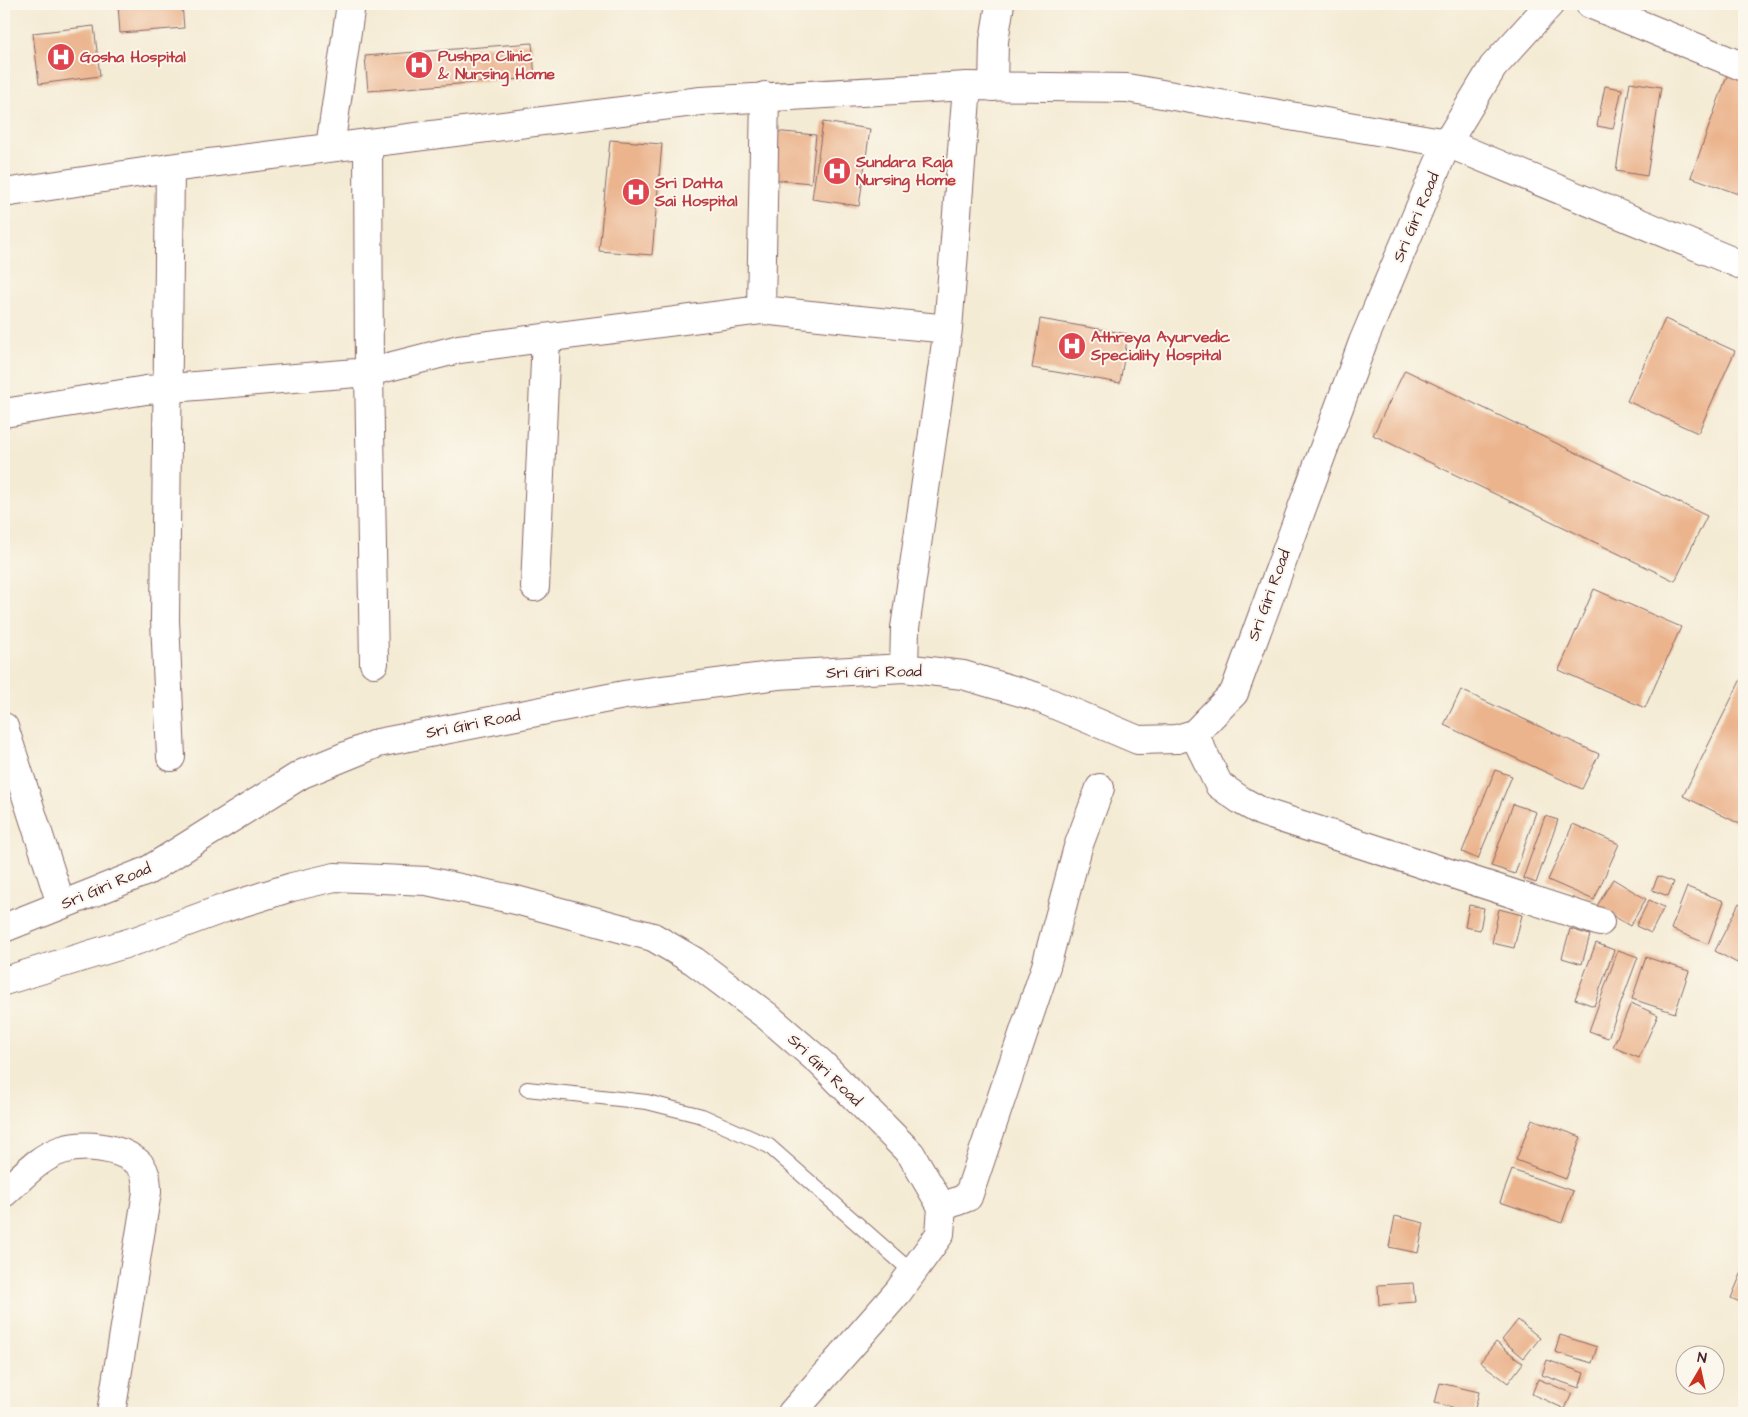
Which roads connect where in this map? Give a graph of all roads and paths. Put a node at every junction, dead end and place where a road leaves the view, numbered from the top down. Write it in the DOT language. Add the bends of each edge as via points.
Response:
graph roads {
  1 [pos="351,4"];
  2 [pos="1000,4"];
  3 [pos="1550,4"];
  4 [pos="1590,4"];
  5 [pos="1744,66"];
  6 [pos="980,86"];
  7 [pos="765,96"];
  8 [pos="368,142"];
  9 [pos="1447,143"];
  10 [pos="330,147"];
  11 [pos="170,168"];
  12 [pos="4,193"];
  13 [pos="1744,266"];
  14 [pos="761,310"];
  15 [pos="948,329"];
  16 [pos="546,338"];
  17 [pos="368,372"];
  18 [pos="168,389"];
  19 [pos="4,413"];
  20 [pos="535,587"];
  21 [pos="374,663"];
  22 [pos="904,668"];
  23 [pos="4,727"];
  24 [pos="1194,734"];
  25 [pos="171,758"];
  26 [pos="1100,788"];
  27 [pos="61,904"];
  28 [pos="1600,922"];
  29 [pos="4,928"];
  30 [pos="4,981"];
  31 [pos="526,1089"];
  32 [pos="4,1193"];
  33 [pos="942,1207"];
  34 [pos="912,1272"];
  35 [pos="111,1413"];
  36 [pos="792,1413"];
  1 -- 10 [label="street"];
  2 -- 6 [label="street" via="994,41"];
  3 -- 9 [label="street, Sri Giri Road" via="1493,67"];
  4 -- 5 [label="street"];
  6 -- 7 [label="street"];
  6 -- 9 [label="street" via="1126,88"];
  6 -- 15 [label="street"];
  7 -- 8 [label="street"];
  7 -- 14 [label="street"];
  8 -- 10 [label="street"];
  8 -- 17 [label="street"];
  9 -- 13 [label="street"];
  9 -- 24 [label="street, Sri Giri Road" via="1364,342 1234,693"];
  10 -- 11 [label="street"];
  11 -- 12 [label="street"];
  11 -- 18 [label="street"];
  14 -- 15 [label="street"];
  14 -- 16 [label="street"];
  15 -- 22 [label="street" via="905,628"];
  16 -- 17 [label="street" via="459,349"];
  16 -- 20 [label="street"];
  17 -- 18 [label="street"];
  17 -- 21 [label="street"];
  18 -- 19 [label="street"];
  18 -- 25 [label="street" via="165,620"];
  22 -- 24 [label="street, Sri Giri Road" via="963,675 1034,696 1138,740 1177,739"];
  22 -- 27 [label="street, Sri Giri Road" via="778,675 624,695 378,743 302,774 147,870"];
  23 -- 27 [label="street"];
  24 -- 28 [label="street" via="1219,785 1262,812"];
  26 -- 33 [label="street" via="1078,848 1046,966 968,1197"];
  27 -- 29 [label="street, Sri Giri Road"];
  30 -- 33 [label="street, Sri Giri Road" via="138,940 225,908 335,877 427,881 524,902 653,937 694,961 822,1063 911,1154"];
  31 -- 34 [label="lane" via="647,1102 702,1116 769,1146"];
  32 -- 35 [label="street" via="44,1159 62,1150 82,1147 112,1150 137,1161 146,1175 147,1192"];
  33 -- 34 [label="street" via="940,1234"];
  34 -- 36 [label="street"];
}
